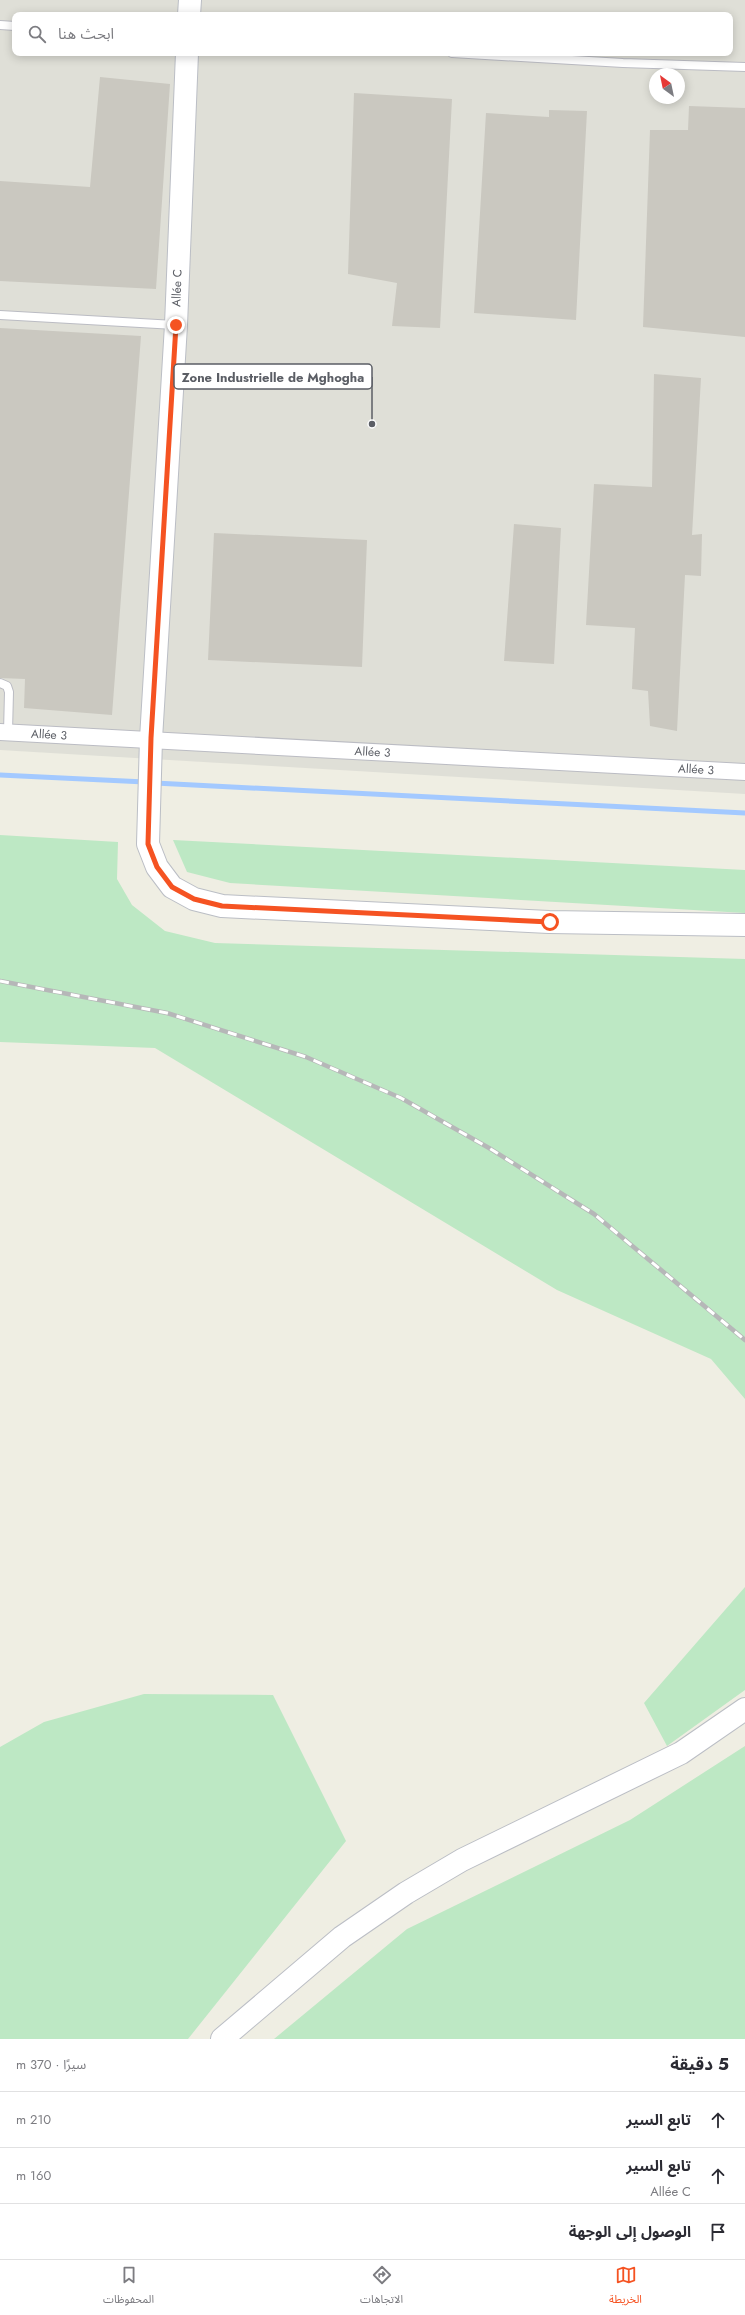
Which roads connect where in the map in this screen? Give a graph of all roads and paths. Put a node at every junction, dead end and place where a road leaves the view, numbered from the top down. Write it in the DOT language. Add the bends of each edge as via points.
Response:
graph roads {
  1 [pos="190,0"];
  2 [pos="189,12"];
  3 [pos="0,25"];
  4 [pos="12,26"];
  5 [pos="187,56"];
  6 [pos="503,56"];
  7 [pos="745,67"];
  8 [pos="0,315"];
  9 [pos="176,325"];
  10 [pos="0,683"];
  11 [pos="4,732"];
  12 [pos="151,745"];
  13 [pos="745,772"];
  14 [pos="745,925"];
  15 [pos="745,1710"];
  16 [pos="222,2039"];
  1 -- 2 [label="street"];
  3 -- 4 [label="lane"];
  5 -- 9 [label="street, Allée C"];
  6 -- 7 [label="lane"];
  8 -- 9 [label="lane"];
  9 -- 12 [label="street, Allée C"];
  10 -- 11 [label="lane" via="7,686 9,692"];
  11 -- 12 [label="street, Allée 3"];
  12 -- 13 [label="street, Allée 3"];
  12 -- 14 [label="street, Allée C" via="148,844 157,867 172,887 194,899 222,906 550,922"];
  15 -- 16 [label="street" via="681,1753 462,1860 406,1893 342,1937"];
}
